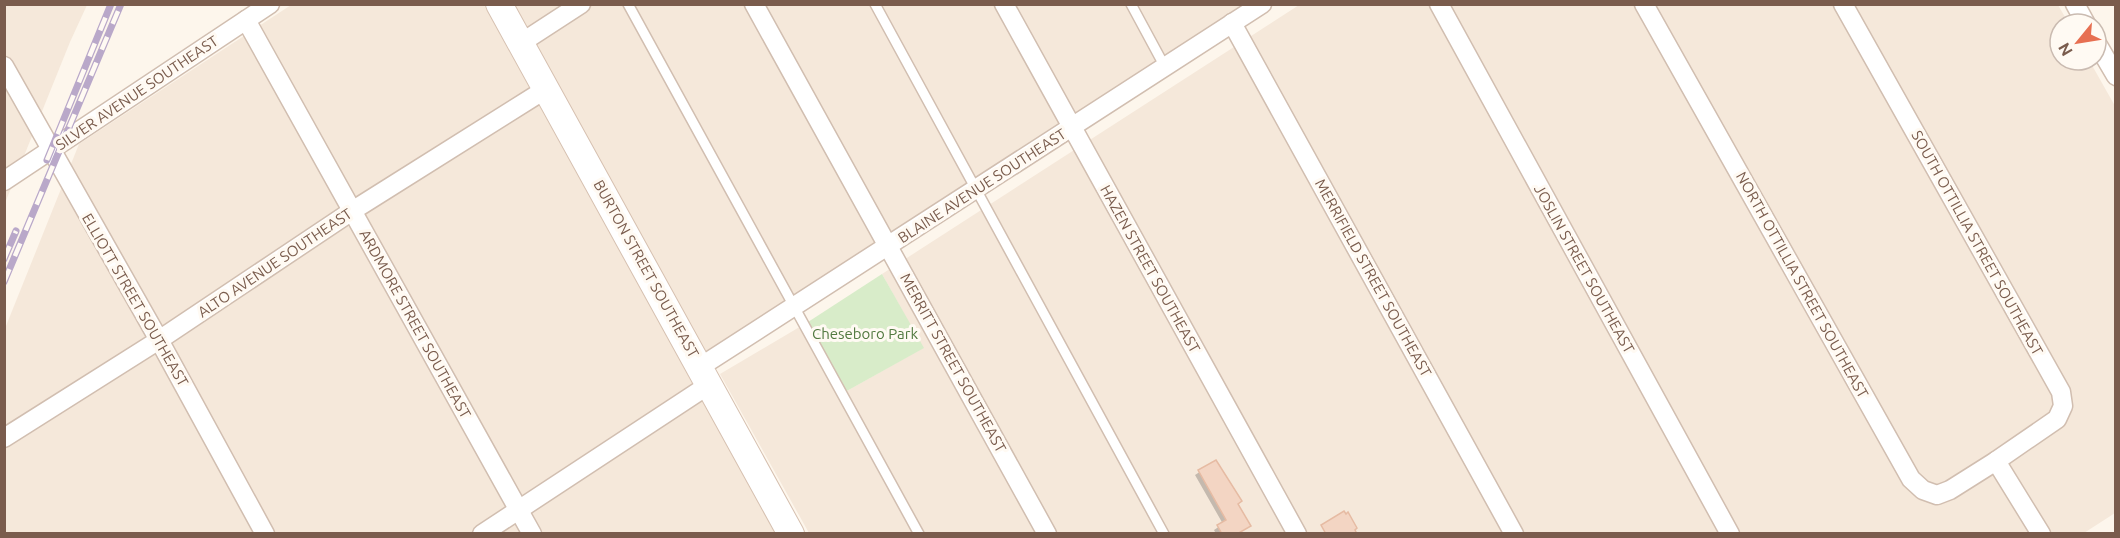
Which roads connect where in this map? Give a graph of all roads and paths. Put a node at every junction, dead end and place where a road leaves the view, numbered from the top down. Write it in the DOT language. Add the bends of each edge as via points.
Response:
graph roads {
  1 [pos="270,4"];
  2 [pos="499,4"];
  3 [pos="581,4"];
  4 [pos="628,4"];
  5 [pos="754,4"];
  6 [pos="875,4"];
  7 [pos="1004,4"];
  8 [pos="1131,4"];
  9 [pos="1262,4"];
  10 [pos="1439,4"];
  11 [pos="1644,4"];
  12 [pos="1843,4"];
  13 [pos="246,20"];
  14 [pos="1232,23"];
  15 [pos="520,43"];
  16 [pos="4,66"];
  17 [pos="1165,66"];
  18 [pos="546,89"];
  19 [pos="1072,128"];
  20 [pos="50,151"];
  21 [pos="4,181"];
  22 [pos="977,190"];
  23 [pos="352,211"];
  24 [pos="889,246"];
  25 [pos="795,307"];
  26 [pos="159,340"];
  27 [pos="705,376"];
  28 [pos="4,438"];
  29 [pos="1996,461"];
  30 [pos="519,509"];
  31 [pos="1289,531"];
  32 [pos="265,534"];
  33 [pos="482,534"];
  34 [pos="532,534"];
  35 [pos="791,534"];
  36 [pos="920,534"];
  37 [pos="1047,534"];
  38 [pos="1164,534"];
  39 [pos="1514,534"];
  40 [pos="1730,534"];
  41 [pos="2041,534"];
  1 -- 13 [label="street, SILVER AVENUE SOUTHEAST"];
  2 -- 15 [label="main road, BURTON STREET SOUTHEAST"];
  3 -- 15 [label="street"];
  4 -- 25 [label="lane"];
  5 -- 24 [label="street, MERRITT STREET SOUTHEAST"];
  6 -- 22 [label="lane"];
  7 -- 19 [label="street, HAZEN STREET SOUTHEAST"];
  8 -- 17 [label="lane"];
  9 -- 14 [label="street, BLAINE AVENUE SOUTHEAST"];
  10 -- 40 [label="street, JOSLIN STREET SOUTHEAST"];
  11 -- 29 [label="street, NORTH OTTILLIA STREET SOUTHEAST" via="1911,479 1923,490 1937,495"];
  12 -- 29 [label="street, SOUTH OTTILLIA STREET SOUTHEAST" via="2061,392 2063,406 2057,419"];
  13 -- 20 [label="street, SILVER AVENUE SOUTHEAST"];
  13 -- 23 [label="street, ARDMORE STREET SOUTHEAST"];
  14 -- 17 [label="street, BLAINE AVENUE SOUTHEAST"];
  14 -- 39 [label="street, MERRIFIELD STREET SOUTHEAST"];
  15 -- 18 [label="main road, BURTON STREET SOUTHEAST"];
  16 -- 20 [label="street, ELLIOTT STREET SOUTHEAST"];
  17 -- 19 [label="street, BLAINE AVENUE SOUTHEAST"];
  18 -- 23 [label="street, ALTO AVENUE SOUTHEAST"];
  18 -- 27 [label="main road, BURTON STREET SOUTHEAST"];
  19 -- 22 [label="street, BLAINE AVENUE SOUTHEAST"];
  19 -- 31 [label="street, HAZEN STREET SOUTHEAST"];
  20 -- 21 [label="street, SILVER AVENUE SOUTHEAST"];
  20 -- 26 [label="street, ELLIOTT STREET SOUTHEAST"];
  22 -- 24 [label="street, BLAINE AVENUE SOUTHEAST"];
  22 -- 38 [label="lane"];
  23 -- 26 [label="street, ALTO AVENUE SOUTHEAST"];
  23 -- 30 [label="street, ARDMORE STREET SOUTHEAST"];
  24 -- 25 [label="street, BLAINE AVENUE SOUTHEAST"];
  24 -- 37 [label="street, MERRITT STREET SOUTHEAST"];
  25 -- 27 [label="street, BLAINE AVENUE SOUTHEAST"];
  25 -- 36 [label="lane"];
  26 -- 28 [label="street, ALTO AVENUE SOUTHEAST"];
  26 -- 32 [label="street, ELLIOTT STREET SOUTHEAST"];
  27 -- 30 [label="street, BLAINE AVENUE SOUTHEAST"];
  27 -- 35 [label="main road, BURTON STREET SOUTHEAST"];
  29 -- 41 [label="street"];
  30 -- 33 [label="street, BLAINE AVENUE SOUTHEAST"];
  30 -- 34 [label="street, ARDMORE STREET SOUTHEAST"];
}
